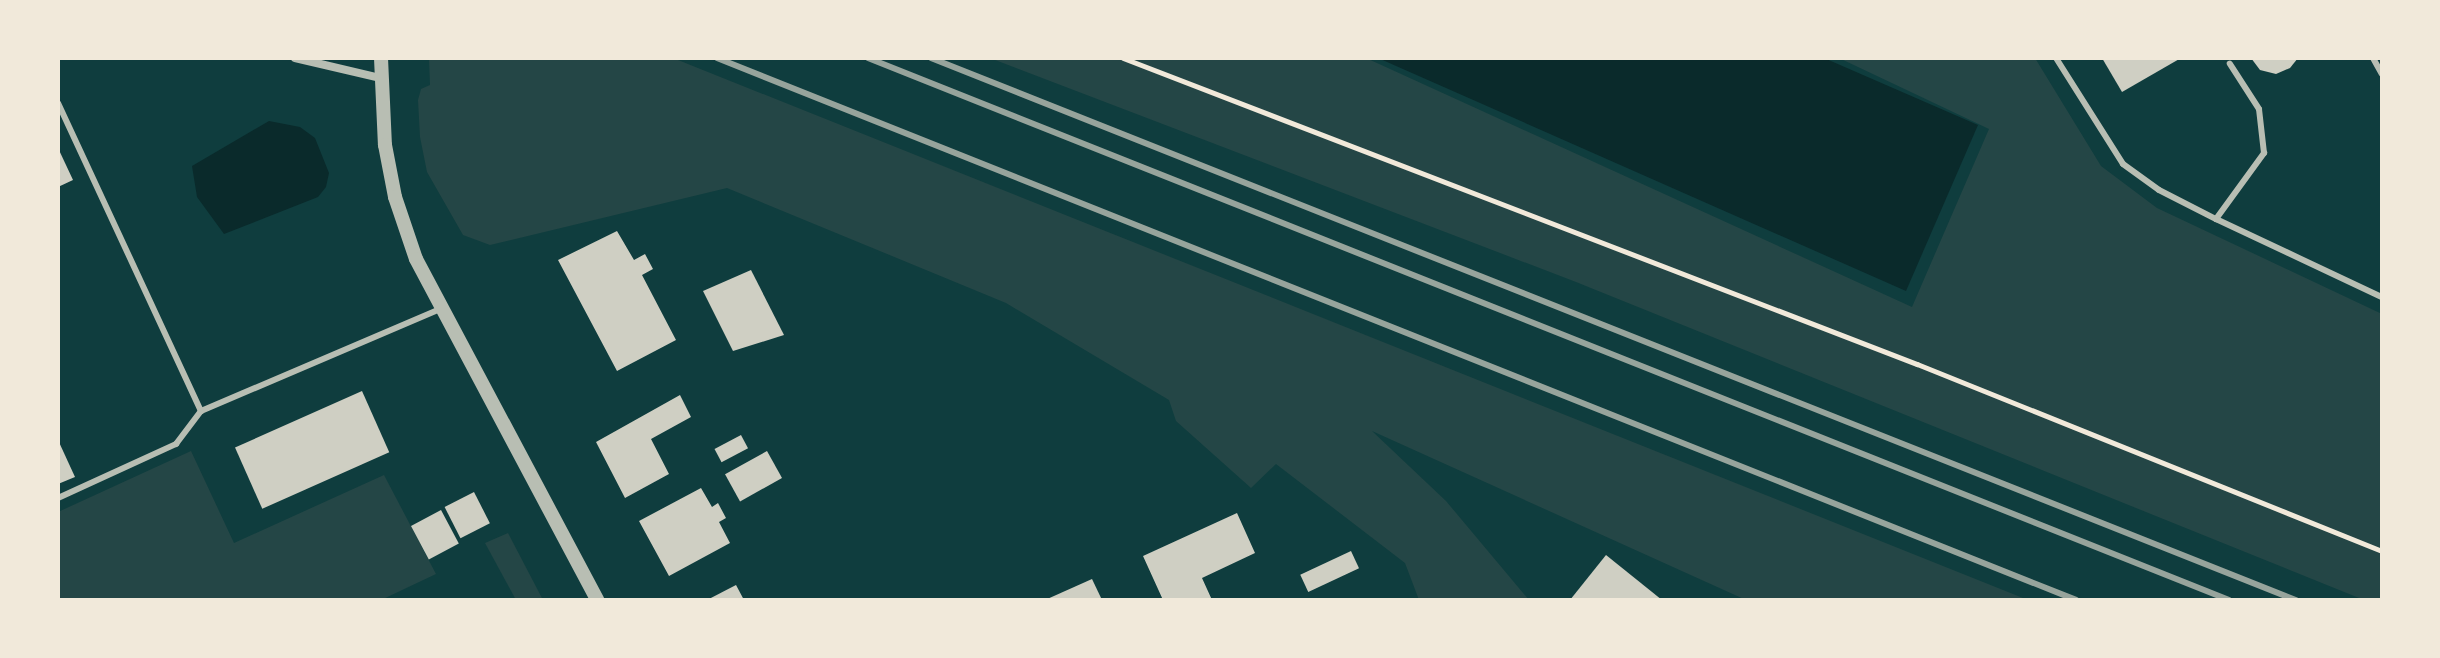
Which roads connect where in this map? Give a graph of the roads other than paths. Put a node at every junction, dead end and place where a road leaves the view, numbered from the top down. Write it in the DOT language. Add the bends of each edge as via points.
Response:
graph roads {
  1 [pos="295,58"];
  2 [pos="381,58"];
  3 [pos="2056,58"];
  4 [pos="2373,58"];
  5 [pos="2230,64"];
  6 [pos="2382,74"];
  7 [pos="380,78"];
  8 [pos="58,103"];
  9 [pos="2216,219"];
  10 [pos="2382,297"];
  11 [pos="440,309"];
  12 [pos="201,411"];
  13 [pos="58,498"];
  14 [pos="597,600"];
  1 -- 7 [label="street"];
  2 -- 7 [label="street"];
  3 -- 9 [label="lane" via="2123,164 2159,190"];
  4 -- 6 [label="lane"];
  5 -- 9 [label="lane" via="2259,109 2264,153"];
  7 -- 11 [label="street" via="395,197"];
  8 -- 12 [label="lane"];
  9 -- 10 [label="lane"];
  11 -- 12 [label="lane"];
  11 -- 14 [label="street"];
  12 -- 13 [label="lane" via="176,444"];
}
